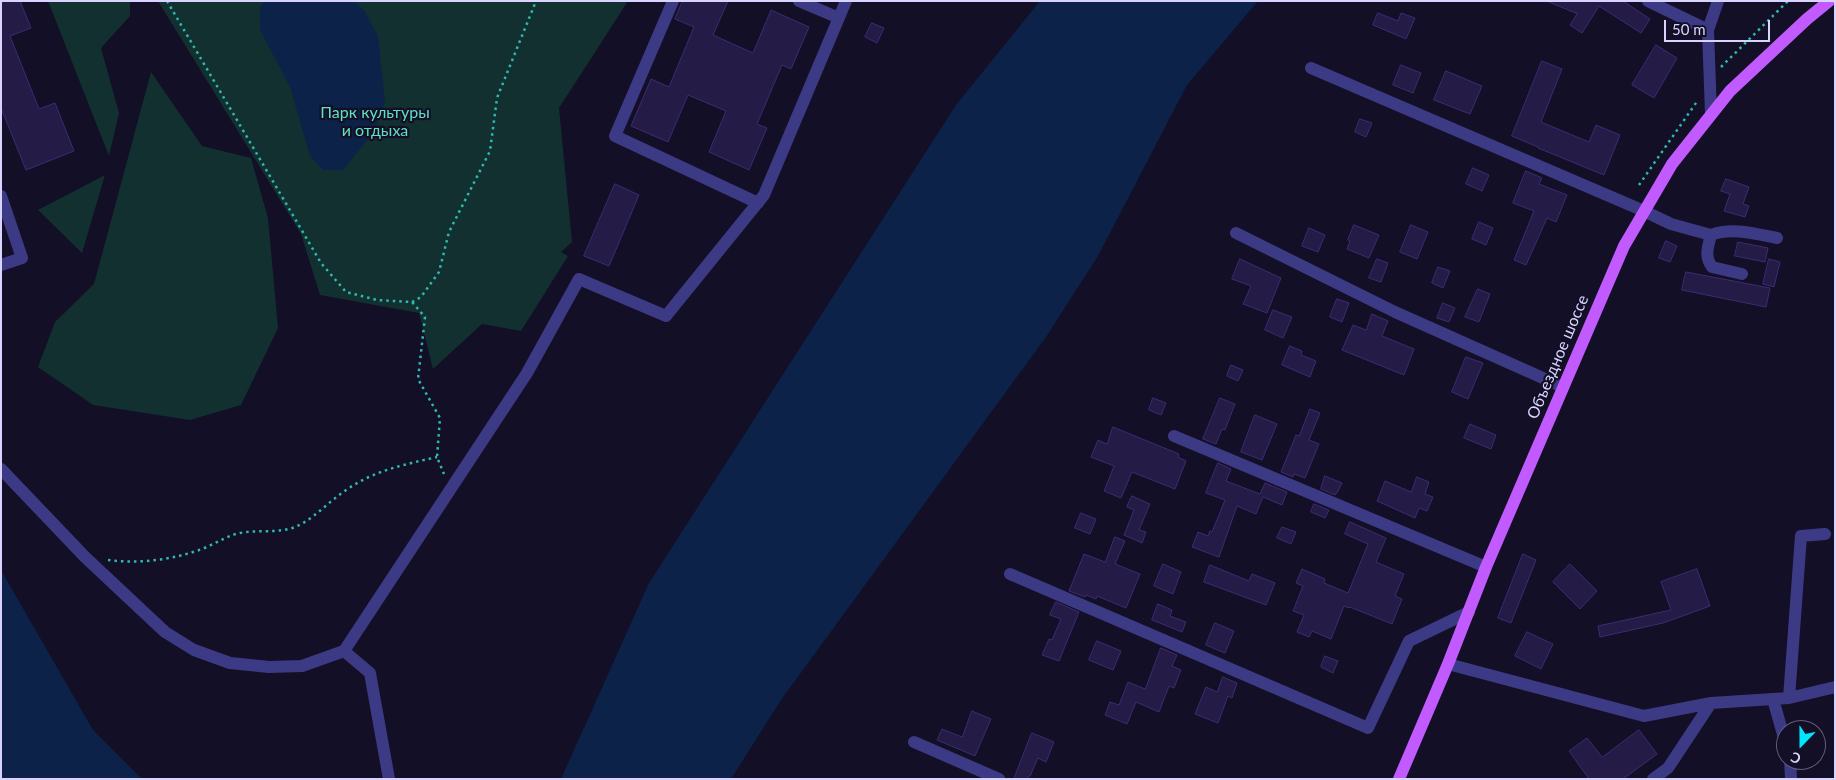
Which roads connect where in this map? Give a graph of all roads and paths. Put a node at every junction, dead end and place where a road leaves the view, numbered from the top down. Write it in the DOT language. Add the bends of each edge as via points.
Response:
graph roads {
  1 [pos="167,1"];
  2 [pos="536,1"];
  3 [pos="672,1"];
  4 [pos="799,1"];
  5 [pos="846,1"];
  6 [pos="1648,1"];
  7 [pos="1718,1"];
  8 [pos="1829,1"];
  9 [pos="839,18"];
  10 [pos="1708,30"];
  11 [pos="1311,68"];
  12 [pos="1711,114"];
  13 [pos="1,196"];
  14 [pos="758,203"];
  15 [pos="1644,211"];
  16 [pos="1236,233"];
  17 [pos="1712,235"];
  18 [pos="1777,238"];
  19 [pos="1,265"];
  20 [pos="1742,274"];
  21 [pos="412,302"];
  22 [pos="1563,387"];
  23 [pos="1174,436"];
  24 [pos="437,457"];
  25 [pos="1,469"];
  26 [pos="451,489"];
  27 [pos="1825,534"];
  28 [pos="86,557"];
  29 [pos="1486,567"];
  30 [pos="1010,574"];
  31 [pos="1469,612"];
  32 [pos="344,651"];
  33 [pos="1448,664"];
  34 [pos="1835,687"];
  35 [pos="1789,698"];
  36 [pos="1773,699"];
  37 [pos="1711,703"];
  38 [pos="1779,720"];
  39 [pos="914,742"];
  40 [pos="389,779"];
  41 [pos="999,779"];
  42 [pos="1399,779"];
  43 [pos="1652,779"];
  1 -- 21 [label="path" via="321,263 346,292 377,300"];
  2 -- 21 [label="path" via="497,98 490,150 449,232 439,272 421,297"];
  3 -- 14 [label="street" via="615,136"];
  4 -- 9 [label="street"];
  5 -- 9 [label="street"];
  6 -- 10 [label="street"];
  7 -- 10 [label="street"];
  8 -- 12 [label="main road, Объездное шоссе" via="1730,91"];
  9 -- 14 [label="street" via="764,196"];
  10 -- 12 [label="street"];
  11 -- 15 [label="street"];
  12 -- 15 [label="main road, Объездное шоссе" via="1672,164"];
  13 -- 19 [label="street" via="22,258"];
  14 -- 26 [label="street" via="666,316 579,279 527,373"];
  15 -- 17 [label="street" via="1671,224"];
  15 -- 22 [label="main road, Объездное шоссе" via="1624,246"];
  16 -- 22 [label="street" via="1395,312"];
  17 -- 18 [label="street" via="1744,231"];
  17 -- 20 [label="street" via="1706,254 1712,267"];
  21 -- 24 [label="path" via="425,317 418,379 440,418"];
  22 -- 29 [label="main road, Объездное шоссе"];
  23 -- 29 [label="street"];
  24 -- 26 [label="path"];
  24 -- 28 [label="path" via="384,469 343,492 304,523 292,528 228,536 194,552 158,560"];
  25 -- 28 [label="street"];
  26 -- 32 [label="street"];
  27 -- 35 [label="street" via="1801,536"];
  28 -- 32 [label="street" via="165,632 194,650 230,663 269,668 302,666"];
  29 -- 31 [label="main road, Объездное шоссе"];
  30 -- 31 [label="street" via="1368,728 1410,641"];
  31 -- 33 [label="main road, Объездное шоссе"];
  32 -- 40 [label="street" via="370,673"];
  33 -- 37 [label="street" via="1644,716"];
  33 -- 42 [label="main road, Объездное шоссе"];
  34 -- 35 [label="street"];
  35 -- 36 [label="street"];
  36 -- 37 [label="street"];
  36 -- 38 [label="street"];
  37 -- 43 [label="street" via="1668,768"];
  39 -- 41 [label="street"];
}
